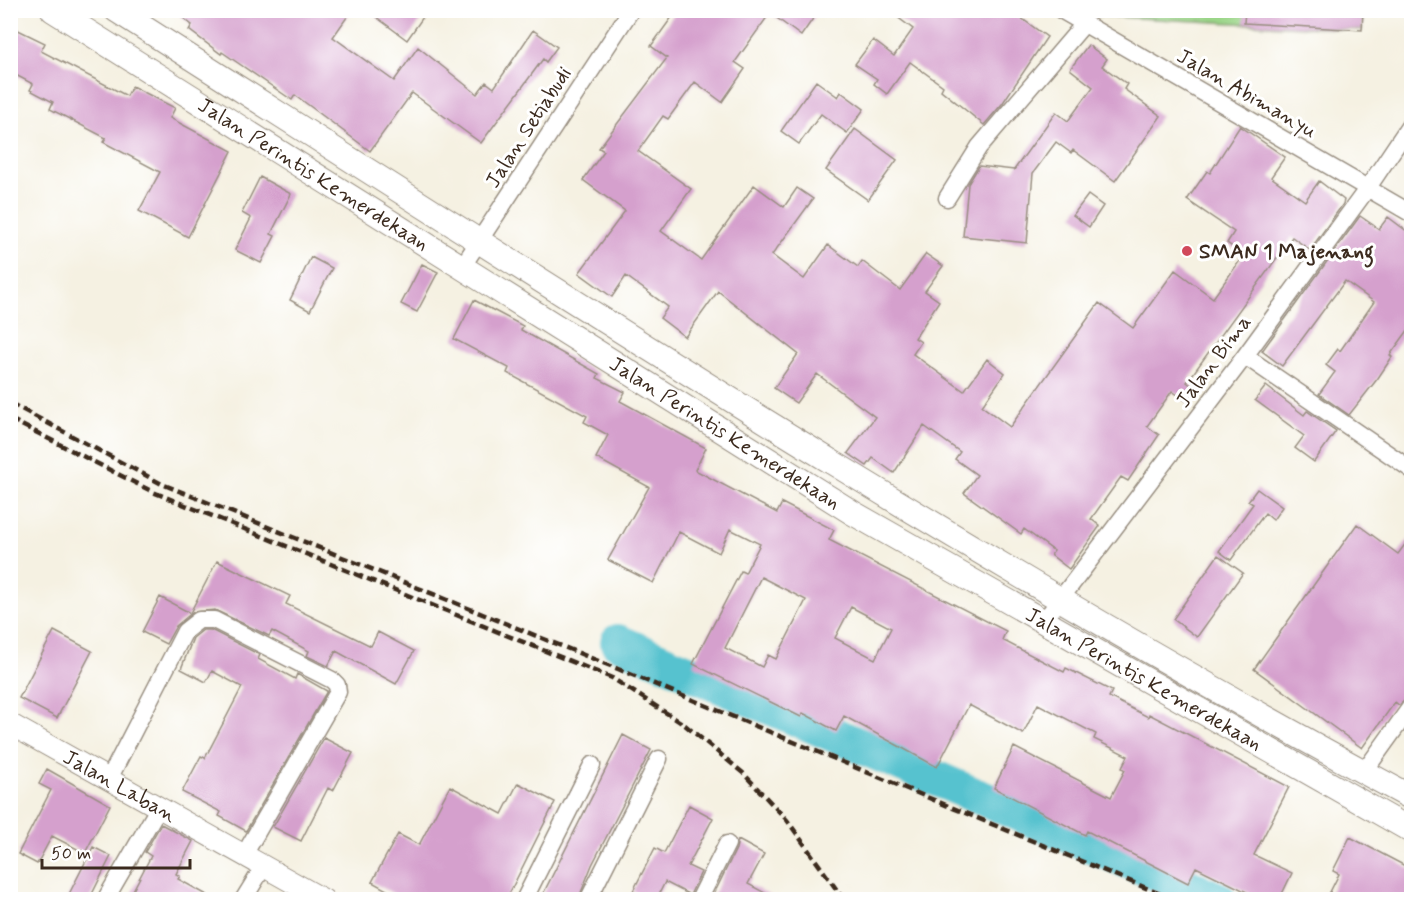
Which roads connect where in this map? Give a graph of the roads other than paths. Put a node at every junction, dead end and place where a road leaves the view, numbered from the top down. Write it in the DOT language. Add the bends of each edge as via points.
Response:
graph roads {
  1 [pos="53,10"];
  2 [pos="116,10"];
  3 [pos="632,10"];
  4 [pos="1061,10"];
  5 [pos="1084,24"];
  6 [pos="1412,122"];
  7 [pos="1367,189"];
  8 [pos="947,198"];
  9 [pos="1412,214"];
  10 [pos="479,241"];
  11 [pos="462,267"];
  12 [pos="1245,356"];
  13 [pos="1412,470"];
  14 [pos="1060,598"];
  15 [pos="1043,622"];
  16 [pos="1412,705"];
  17 [pos="10,724"];
  18 [pos="659,759"];
  19 [pos="592,765"];
  20 [pos="1364,772"];
  21 [pos="109,779"];
  22 [pos="1412,798"];
  23 [pos="159,807"];
  24 [pos="1412,831"];
  25 [pos="727,844"];
  26 [pos="244,855"];
  27 [pos="264,866"];
  28 [pos="105,900"];
  29 [pos="243,900"];
  30 [pos="324,900"];
  31 [pos="524,900"];
  32 [pos="588,900"];
  33 [pos="699,900"];
  1 -- 11 [label="main road, Jalan Perintis Kemerdekaan"];
  2 -- 10 [label="main road, Jalan Perintis Kemerdekaan"];
  3 -- 10 [label="street, Jalan Setiabudi"];
  4 -- 5 [label="street, Jalan Abimanyu"];
  5 -- 7 [label="street, Jalan Abimanyu"];
  5 -- 8 [label="street" via="979,147"];
  6 -- 7 [label="street, Jalan Bima"];
  7 -- 9 [label="street, Jalan Abimanyu"];
  7 -- 12 [label="street, Jalan Bima"];
  10 -- 11 [label="street, Jalan Setiabudi"];
  10 -- 14 [label="main road, Jalan Perintis Kemerdekaan" via="870,486"];
  11 -- 15 [label="main road, Jalan Perintis Kemerdekaan" via="853,513"];
  12 -- 13 [label="street"];
  12 -- 14 [label="street, Jalan Bima"];
  14 -- 15 [label="street, Jalan Bima"];
  14 -- 20 [label="main road, Jalan Perintis Kemerdekaan"];
  15 -- 24 [label="main road, Jalan Perintis Kemerdekaan"];
  16 -- 20 [label="street"];
  17 -- 21 [label="street, Jalan Laban"];
  18 -- 32 [label="street"];
  19 -- 31 [label="street"];
  20 -- 22 [label="main road, Jalan Perintis Kemerdekaan"];
  21 -- 23 [label="street, Jalan Laban"];
  21 -- 26 [label="street" via="186,631 199,620 214,620 332,680 338,692"];
  23 -- 26 [label="street, Jalan Laban"];
  23 -- 28 [label="street"];
  25 -- 33 [label="street"];
  26 -- 27 [label="street, Jalan Laban"];
  27 -- 29 [label="street"];
  27 -- 30 [label="street, Jalan Laban"];
}
